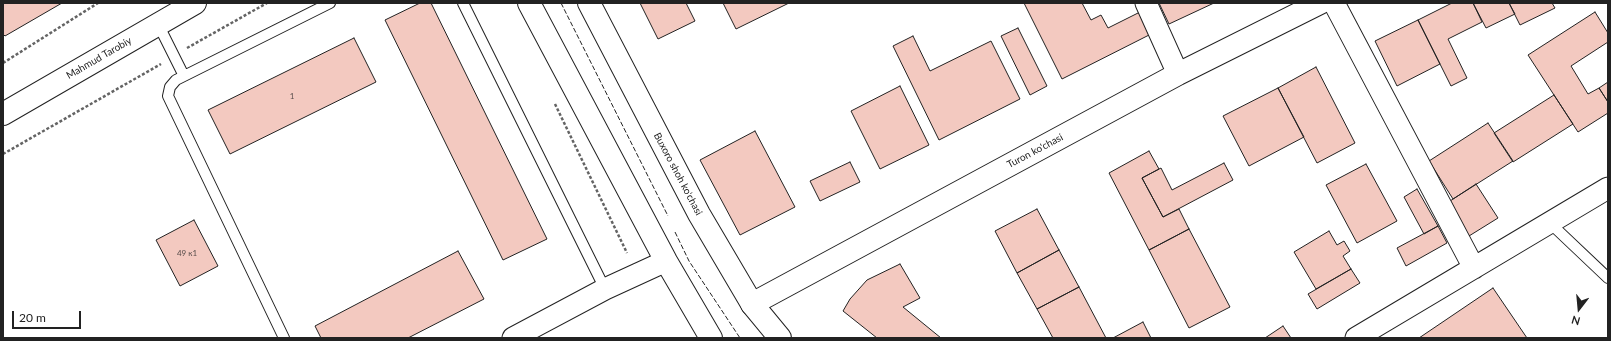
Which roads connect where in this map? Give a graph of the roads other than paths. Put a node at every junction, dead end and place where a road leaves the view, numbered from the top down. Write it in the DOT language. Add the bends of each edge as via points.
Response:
graph roads {
  1 [pos="195,3"];
  2 [pos="330,3"];
  3 [pos="463,3"];
  4 [pos="529,3"];
  5 [pos="589,3"];
  6 [pos="1146,3"];
  7 [pos="1320,3"];
  8 [pos="1334,3"];
  9 [pos="158,24"];
  10 [pos="1178,74"];
  11 [pos="184,76"];
  12 [pos="3,114"];
  13 [pos="1608,188"];
  14 [pos="1550,223"];
  15 [pos="666,261"];
  16 [pos="1474,268"];
  17 [pos="1608,278"];
  18 [pos="605,289"];
  19 [pos="752,304"];
  20 [pos="284,338"];
  21 [pos="513,338"];
  22 [pos="711,338"];
  23 [pos="780,338"];
  24 [pos="1356,338"];
  1 -- 9 [label="main road, Mahmud Tarobiy"];
  2 -- 11 [label="lane"];
  3 -- 18 [label="lane"];
  4 -- 15 [label="main road"];
  5 -- 19 [label="main road, Buxoro shoh ko'chasi" via="699,214"];
  6 -- 10 [label="street"];
  7 -- 10 [label="main road, Turon ko'chasi"];
  8 -- 16 [label="street"];
  9 -- 11 [label="lane"];
  9 -- 12 [label="main road, Mahmud Tarobiy"];
  10 -- 19 [label="main road, Turon ko'chasi"];
  11 -- 20 [label="lane" via="170,86 168,96"];
  13 -- 14 [label="street"];
  14 -- 16 [label="street"];
  14 -- 17 [label="lane"];
  15 -- 18 [label="street"];
  15 -- 22 [label="main road"];
  16 -- 24 [label="street"];
  18 -- 21 [label="street"];
  19 -- 23 [label="main road, Buxoro shoh ko'chasi"];
}
